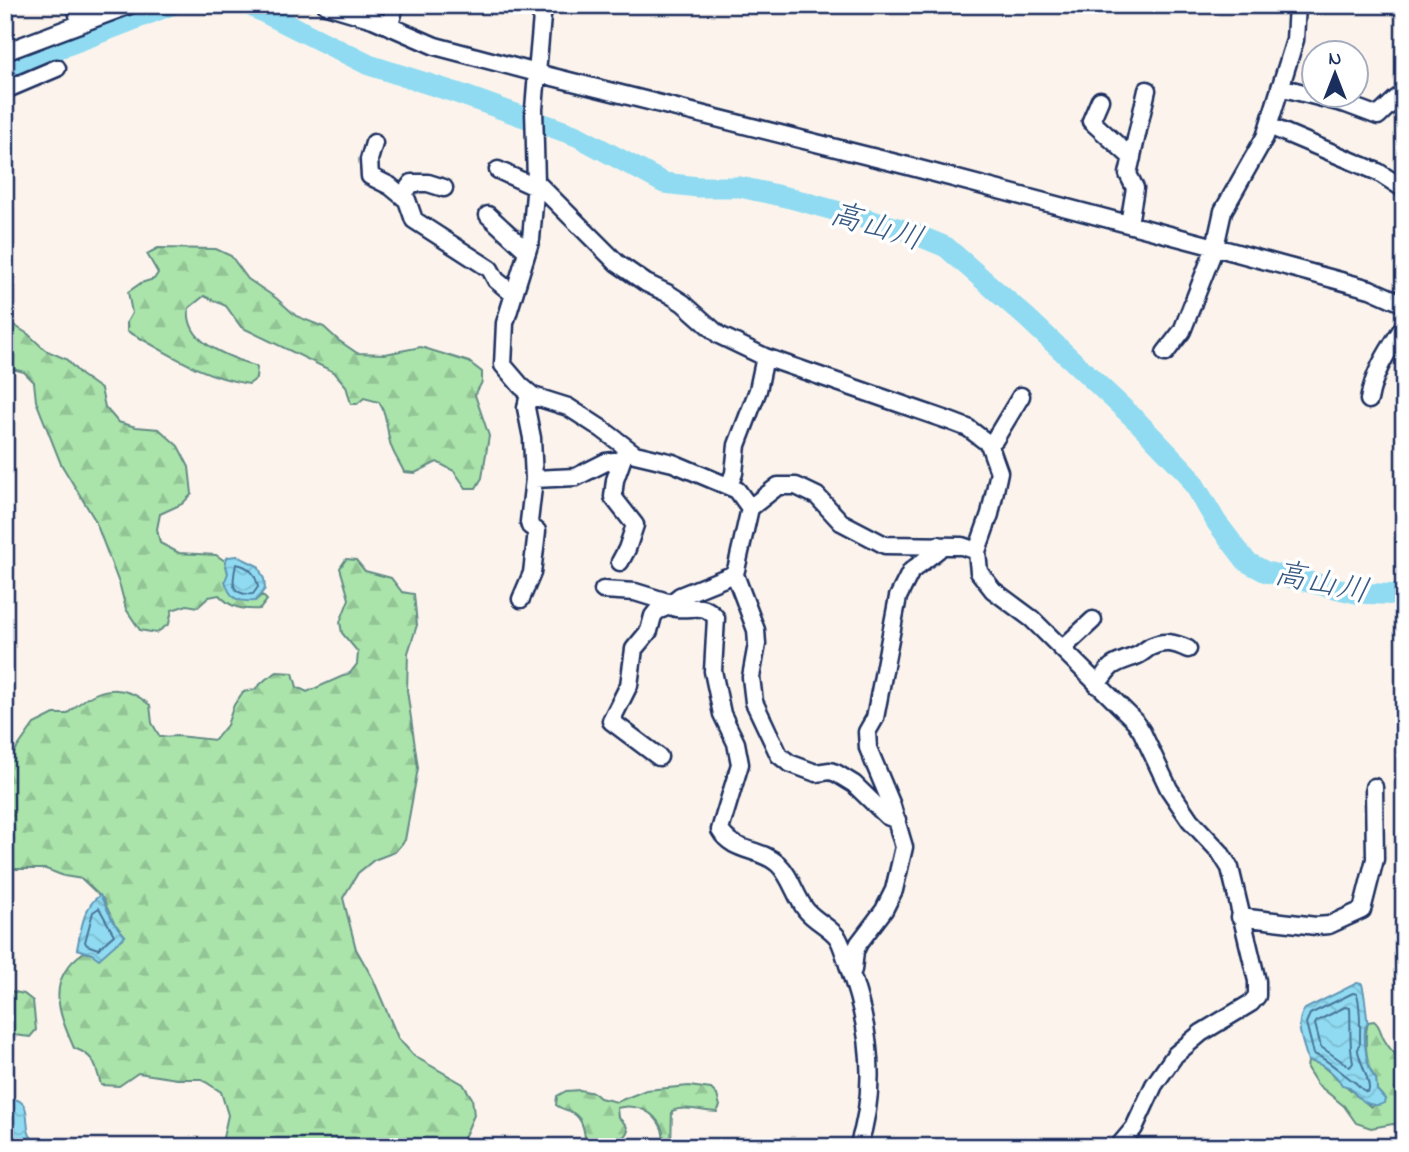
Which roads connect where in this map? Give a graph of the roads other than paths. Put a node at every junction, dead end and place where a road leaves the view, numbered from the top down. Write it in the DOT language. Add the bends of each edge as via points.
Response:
graph roads {
  1 [pos="76,5"];
  2 [pos="326,5"];
  3 [pos="395,5"];
  4 [pos="543,5"];
  5 [pos="1297,5"];
  6 [pos="127,6"];
  7 [pos="80,24"];
  8 [pos="390,26"];
  9 [pos="5,52"];
  10 [pos="57,68"];
  11 [pos="537,73"];
  12 [pos="1280,87"];
  13 [pos="5,90"];
  14 [pos="1147,90"];
  15 [pos="1397,98"];
  16 [pos="1100,100"];
  17 [pos="1269,126"];
  18 [pos="374,143"];
  19 [pos="1132,158"];
  20 [pos="498,170"];
  21 [pos="536,185"];
  22 [pos="444,188"];
  23 [pos="1404,189"];
  24 [pos="402,196"];
  25 [pos="488,215"];
  26 [pos="1129,224"];
  27 [pos="1215,247"];
  28 [pos="527,251"];
  29 [pos="513,294"];
  30 [pos="1404,304"];
  31 [pos="1404,326"];
  32 [pos="1165,352"];
  33 [pos="765,357"];
  34 [pos="529,393"];
  35 [pos="1021,396"];
  36 [pos="1369,400"];
  37 [pos="989,444"];
  38 [pos="624,454"];
  39 [pos="534,479"];
  40 [pos="729,486"];
  41 [pos="750,508"];
  42 [pos="938,545"];
  43 [pos="977,551"];
  44 [pos="620,562"];
  45 [pos="734,572"];
  46 [pos="603,590"];
  47 [pos="521,599"];
  48 [pos="674,604"];
  49 [pos="1093,620"];
  50 [pos="1062,649"];
  51 [pos="1188,649"];
  52 [pos="1097,685"];
  53 [pos="659,757"];
  54 [pos="1374,787"];
  55 [pos="897,820"];
  56 [pos="1240,917"];
  57 [pos="852,977"];
  58 [pos="858,1147"];
  59 [pos="1118,1147"];
  1 -- 7 [label="street"];
  2 -- 8 [label="street"];
  3 -- 8 [label="street"];
  4 -- 11 [label="street"];
  5 -- 12 [label="street" via="1295,40"];
  6 -- 7 [label="street"];
  7 -- 9 [label="street"];
  8 -- 11 [label="street" via="435,46"];
  10 -- 13 [label="street"];
  11 -- 21 [label="street"];
  11 -- 26 [label="street"];
  12 -- 15 [label="street" via="1378,116"];
  12 -- 17 [label="street"];
  14 -- 19 [label="street"];
  16 -- 19 [label="street" via="1091,121"];
  17 -- 23 [label="street" via="1378,172"];
  17 -- 27 [label="street" via="1223,211"];
  18 -- 24 [label="street" via="370,176"];
  19 -- 26 [label="street" via="1128,174 1135,188"];
  20 -- 21 [label="street"];
  21 -- 28 [label="street"];
  21 -- 33 [label="street" via="629,273 683,303 719,335"];
  22 -- 24 [label="street" via="412,183"];
  24 -- 29 [label="street" via="414,220 490,269"];
  25 -- 28 [label="street"];
  26 -- 27 [label="street"];
  27 -- 30 [label="street" via="1370,289"];
  27 -- 32 [label="street" via="1182,331"];
  28 -- 29 [label="street"];
  29 -- 34 [label="street" via="505,323 503,366"];
  31 -- 36 [label="street" via="1379,365"];
  33 -- 37 [label="street" via="968,428"];
  33 -- 40 [label="street" via="737,444"];
  34 -- 38 [label="street" via="568,407 602,429"];
  34 -- 39 [label="street" via="526,408"];
  35 -- 37 [label="street"];
  37 -- 43 [label="street" via="999,472"];
  38 -- 39 [label="street" via="576,477"];
  38 -- 40 [label="street" via="673,463"];
  38 -- 44 [label="street" via="613,497 635,525"];
  39 -- 47 [label="street" via="529,522 537,531 532,573"];
  40 -- 41 [label="street"];
  41 -- 42 [label="street" via="778,486 796,486 817,496 841,522 885,545"];
  41 -- 45 [label="street"];
  42 -- 43 [label="street"];
  42 -- 55 [label="street" via="938,550 911,571 898,597 878,704 867,733 868,748"];
  43 -- 50 [label="street" via="979,572 993,590"];
  45 -- 48 [label="street" via="680,596"];
  45 -- 55 [label="street" via="756,630 751,677 754,702 779,754 816,773 836,773"];
  46 -- 48 [label="street"];
  48 -- 53 [label="street" via="657,611 649,631 634,649 629,685 611,721"];
  48 -- 57 [label="street" via="683,609 704,607 716,618 713,671 740,764 720,830 732,845 779,865 805,909 839,940"];
  49 -- 50 [label="street"];
  50 -- 52 [label="street"];
  51 -- 52 [label="street" via="1172,642 1151,647 1117,661"];
  52 -- 56 [label="street" via="1135,721 1168,789 1230,868"];
  54 -- 56 [label="street" via="1375,859 1362,910 1316,926"];
  55 -- 57 [label="street" via="904,846 894,890 855,951"];
  56 -- 59 [label="street" via="1257,996 1175,1055 1154,1085 1134,1128"];
  57 -- 58 [label="street" via="861,1000 871,1079"];
}
